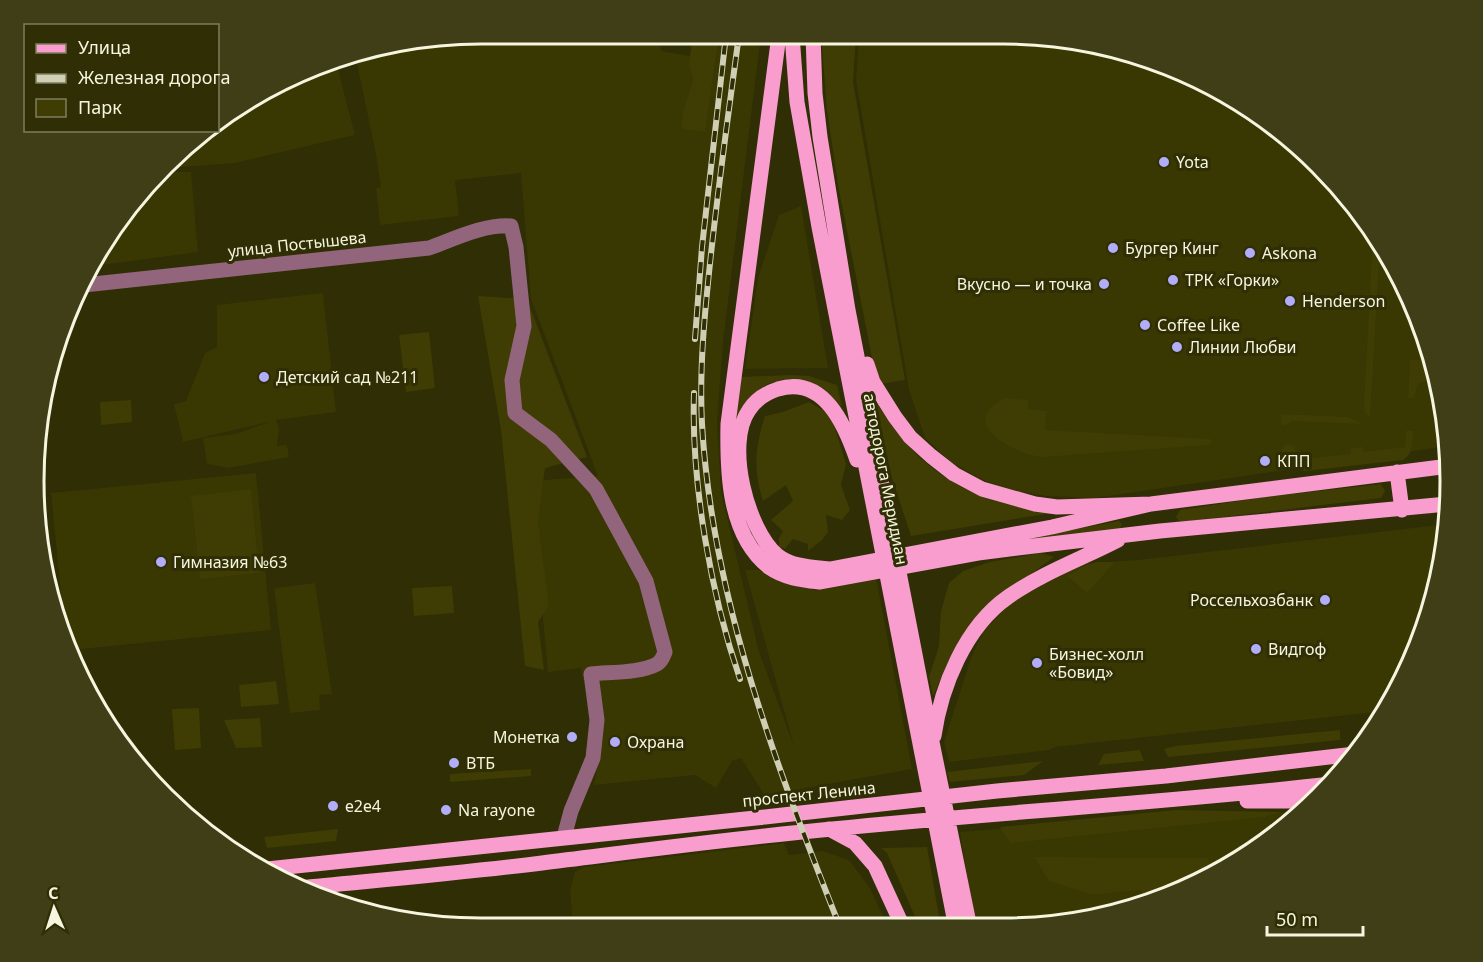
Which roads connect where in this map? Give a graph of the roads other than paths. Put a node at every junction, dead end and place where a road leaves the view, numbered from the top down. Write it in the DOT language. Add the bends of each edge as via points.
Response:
graph roads {
  1 [pos="778,44"];
  2 [pos="793,44"];
  3 [pos="813,44"];
  4 [pos="90,284"];
  5 [pos="848,310"];
  6 [pos="1440,467"];
  7 [pos="1397,472"];
  8 [pos="1157,503"];
  9 [pos="1439,505"];
  10 [pos="1402,510"];
  11 [pos="882,516"];
  12 [pos="1160,531"];
  13 [pos="1128,535"];
  14 [pos="933,747"];
  15 [pos="1342,756"];
  16 [pos="1315,786"];
  17 [pos="1217,797"];
  18 [pos="1299,801"];
  19 [pos="829,829"];
  20 [pos="564,837"];
  21 [pos="563,860"];
  22 [pos="276,867"];
  23 [pos="317,886"];
  24 [pos="958,906"];
  25 [pos="899,918"];
  26 [pos="957,918"];
  27 [pos="965,918"];
  1 -- 13 [label="main road" via="728,424 727,460 732,492 745,538 757,556 771,569 792,579 819,582 978,553"];
  2 -- 11 [label="main road, автодорога Меридиан" via="796,102"];
  3 -- 5 [label="main road, автодорога Меридиан" via="820,137"];
  4 -- 20 [label="street, улица Постышева" via="429,248 475,232 511,226 524,326 512,380 515,413 550,440 596,489 646,581 665,652 657,664 591,674 597,720 593,758"];
  5 -- 8 [label="main road" via="873,382 889,408 920,447 954,474 982,489 1035,504 1057,507"];
  5 -- 11 [label="main road, автодорога Меридиан"];
  6 -- 7 [label="main road"];
  7 -- 8 [label="main road"];
  7 -- 10 [label="main road"];
  8 -- 11 [label="main road" via="1052,527 830,568 807,567 778,556 758,531 739,453 748,411 770,392 786,387 804,388 821,396 842,421"];
  8 -- 12 [label="main road"];
  9 -- 10 [label="main road"];
  10 -- 12 [label="main road"];
  11 -- 14 [label="main road, автодорога Меридиан"];
  11 -- 24 [label="main road, автодорога Меридиан"];
  12 -- 13 [label="main road"];
  13 -- 14 [label="main road" via="1055,569 1006,598 986,618 968,640 943,693"];
  14 -- 24 [label="main road, автодорога Меридиан"];
  15 -- 20 [label="main road, проспект Ленина"];
  16 -- 17 [label="main road"];
  17 -- 18 [label="main road" via="1253,802"];
  17 -- 19 [label="main road"];
  19 -- 21 [label="main road"];
  19 -- 25 [label="main road" via="855,843 875,866"];
  20 -- 21 [label="main road"];
  20 -- 22 [label="main road, проспект Ленина"];
  21 -- 23 [label="main road"];
  24 -- 26 [label="main road, автодорога Меридиан"];
  24 -- 27 [label="main road, автодорога Меридиан"];
}
